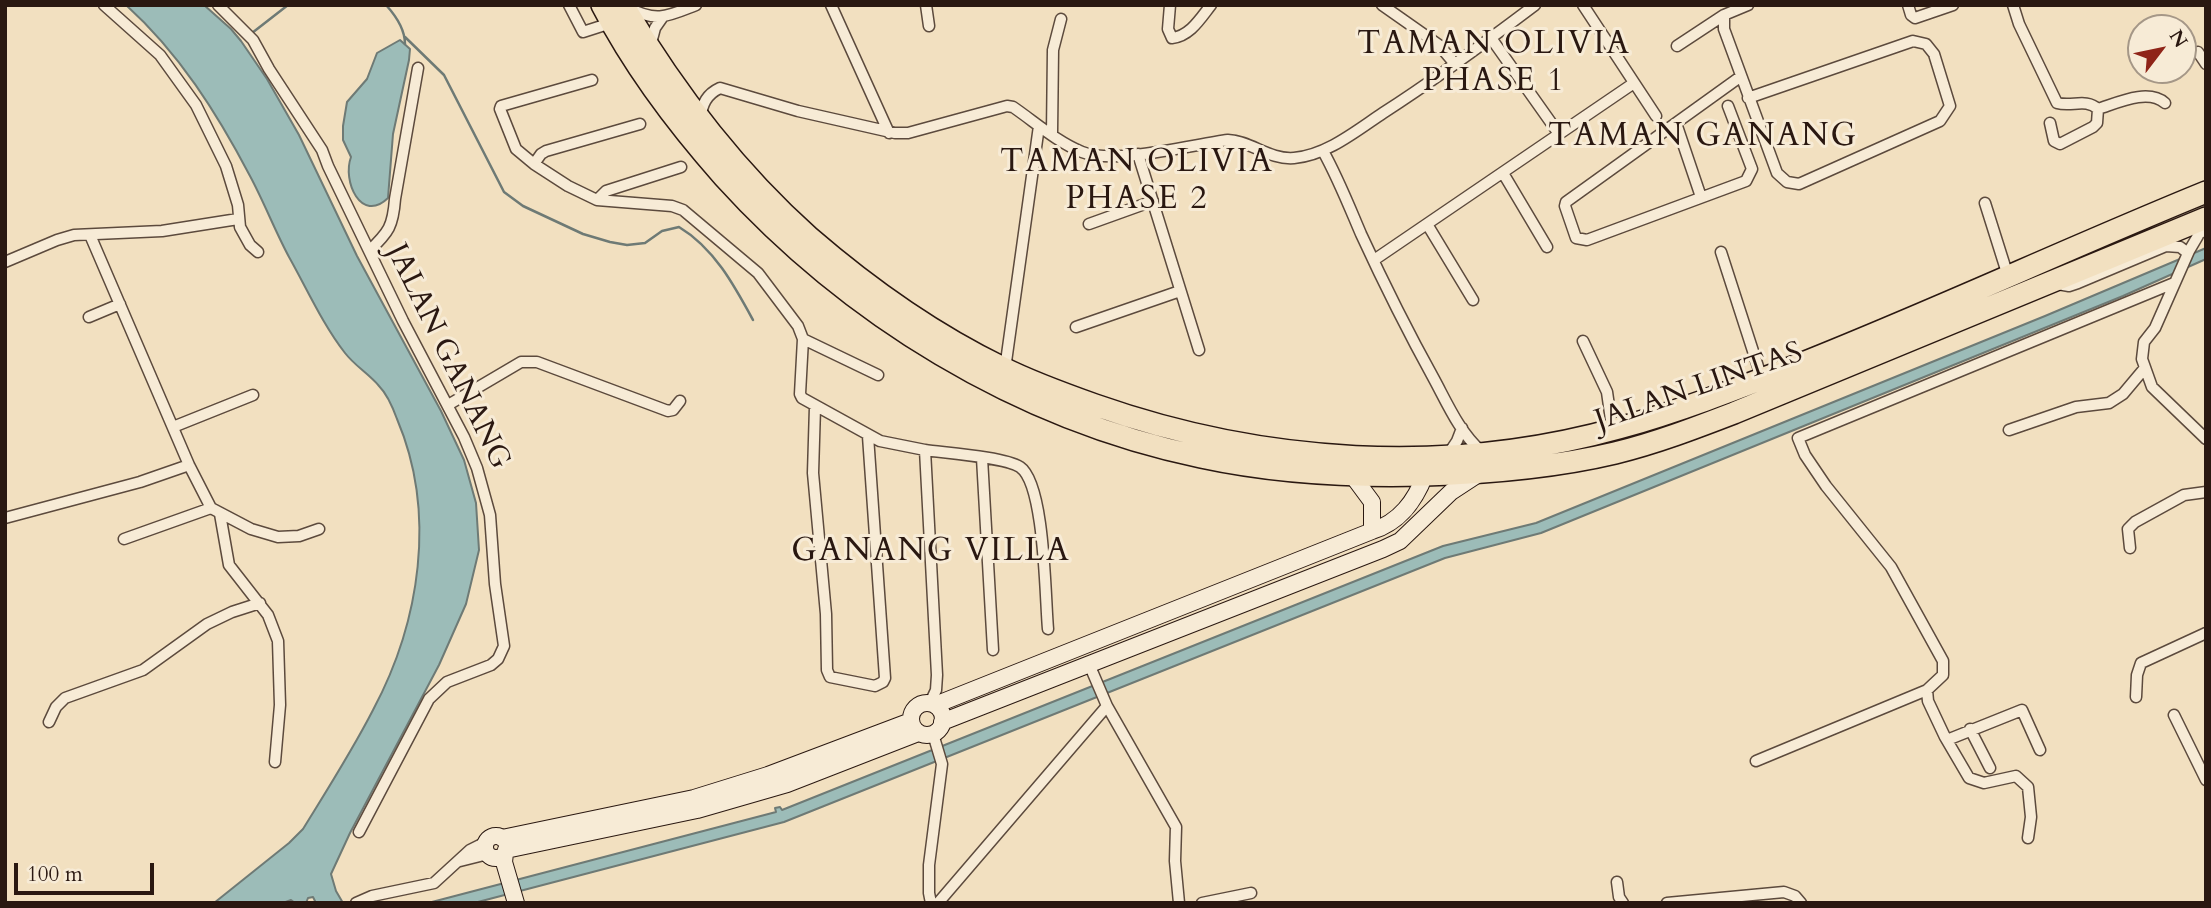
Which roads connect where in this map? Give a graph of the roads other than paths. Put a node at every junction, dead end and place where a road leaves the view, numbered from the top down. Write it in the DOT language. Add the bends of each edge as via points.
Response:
graph roads {
  1 [pos="104,5"];
  2 [pos="218,5"];
  3 [pos="569,5"];
  4 [pos="696,5"];
  5 [pos="831,5"];
  6 [pos="926,5"];
  7 [pos="1170,5"];
  8 [pos="1211,5"];
  9 [pos="1382,5"];
  10 [pos="1535,5"];
  11 [pos="1583,5"];
  12 [pos="1748,5"];
  13 [pos="1908,5"];
  14 [pos="1953,5"];
  15 [pos="2013,5"];
  16 [pos="615,10"];
  17 [pos="1724,15"];
  18 [pos="662,18"];
  19 [pos="1060,19"];
  20 [pos="929,26"];
  21 [pos="1491,38"];
  22 [pos="1677,46"];
  23 [pos="649,48"];
  24 [pos="2198,52"];
  25 [pos="1455,64"];
  26 [pos="2206,64"];
  27 [pos="418,68"];
  28 [pos="1740,77"];
  29 [pos="592,80"];
  30 [pos="1634,83"];
  31 [pos="681,95"];
  32 [pos="707,96"];
  33 [pos="1748,98"];
  34 [pos="2165,103"];
  35 [pos="1728,106"];
  36 [pos="2098,109"];
  37 [pos="1656,116"];
  38 [pos="701,122"];
  39 [pos="1676,123"];
  40 [pos="640,124"];
  41 [pos="2050,124"];
  42 [pos="1040,126"];
  43 [pos="888,133"];
  44 [pos="1052,133"];
  45 [pos="1559,134"];
  46 [pos="1323,151"];
  47 [pos="1138,153"];
  48 [pos="534,164"];
  49 [pos="681,167"];
  50 [pos="1503,173"];
  51 [pos="2206,192"];
  52 [pos="1701,197"];
  53 [pos="597,200"];
  54 [pos="1153,201"];
  55 [pos="1985,203"];
  56 [pos="2206,218"];
  57 [pos="238,219"];
  58 [pos="1089,224"];
  59 [pos="1427,224"];
  60 [pos="2206,229"];
  61 [pos="90,235"];
  62 [pos="1547,247"];
  63 [pos="369,251"];
  64 [pos="258,252"];
  65 [pos="1721,252"];
  66 [pos="2188,253"];
  67 [pos="1374,260"];
  68 [pos="5,262"];
  69 [pos="2008,276"];
  70 [pos="2176,278"];
  71 [pos="2053,283"];
  72 [pos="1181,291"];
  73 [pos="1473,300"];
  74 [pos="120,304"];
  75 [pos="89,317"];
  76 [pos="1076,327"];
  77 [pos="803,339"];
  78 [pos="1583,341"];
  79 [pos="1199,350"];
  80 [pos="962,357"];
  81 [pos="1005,369"];
  82 [pos="2144,369"];
  83 [pos="878,375"];
  84 [pos="1762,379"];
  85 [pos="253,395"];
  86 [pos="680,401"];
  87 [pos="448,405"];
  88 [pos="815,407"];
  89 [pos="173,427"];
  90 [pos="1462,428"];
  91 [pos="1616,429"];
  92 [pos="2009,430"];
  93 [pos="868,436"];
  94 [pos="2206,439"];
  95 [pos="1558,442"];
  96 [pos="925,450"];
  97 [pos="1620,452"];
  98 [pos="982,458"];
  99 [pos="1432,463"];
  100 [pos="1482,464"];
  101 [pos="189,465"];
  102 [pos="1352,475"];
  103 [pos="2206,492"];
  104 [pos="215,511"];
  105 [pos="1426,516"];
  106 [pos="5,518"];
  107 [pos="319,529"];
  108 [pos="1372,530"];
  109 [pos="124,539"];
  110 [pos="2130,548"];
  111 [pos="260,603"];
  112 [pos="1048,629"];
  113 [pos="2206,632"];
  114 [pos="993,650"];
  115 [pos="1092,671"];
  116 [pos="1927,690"];
  117 [pos="2136,697"];
  118 [pos="1104,702"];
  119 [pos="933,704"];
  120 [pos="2174,716"];
  121 [pos="49,722"];
  122 [pos="1970,729"];
  123 [pos="928,730"];
  124 [pos="1947,740"];
  125 [pos="2040,750"];
  126 [pos="1756,761"];
  127 [pos="275,762"];
  128 [pos="1990,768"];
  129 [pos="2206,780"];
  130 [pos="359,832"];
  131 [pos="2028,838"];
  132 [pos="498,854"];
  133 [pos="1617,882"];
  134 [pos="1251,893"];
  135 [pos="356,903"];
  136 [pos="510,903"];
  137 [pos="516,903"];
  138 [pos="931,903"];
  139 [pos="938,903"];
  140 [pos="1179,903"];
  141 [pos="1202,903"];
  142 [pos="1623,903"];
  143 [pos="1667,903"];
  144 [pos="1801,903"];
  1 -- 57 [label="street" via="160,55 196,105 226,166"];
  2 -- 63 [label="street, JALAN GANANG" via="250,36 322,150"];
  3 -- 16 [label="street" via="583,32"];
  4 -- 18 [label="street"];
  5 -- 43 [label="street"];
  6 -- 20 [label="street"];
  7 -- 8 [label="street" via="1168,29 1172,38 1178,38"];
  9 -- 25 [label="street" via="1439,45"];
  10 -- 21 [label="street"];
  11 -- 30 [label="street"];
  12 -- 17 [label="street"];
  13 -- 14 [label="street" via="1915,18"];
  15 -- 36 [label="street" via="2057,103 2087,102"];
  16 -- 18 [label="street"];
  16 -- 23 [label="highway, JALAN LINTAS"];
  16 -- 80 [label="highway, JALAN LINTAS" via="639,69 693,142 753,209 842,288 899,328"];
  17 -- 22 [label="street"];
  17 -- 28 [label="street"];
  18 -- 23 [label="street"];
  19 -- 44 [label="street" via="1053,50"];
  21 -- 25 [label="street"];
  21 -- 45 [label="street"];
  23 -- 31 [label="highway, JALAN LINTAS"];
  24 -- 26 [label="street"];
  25 -- 46 [label="street"];
  27 -- 63 [label="street" via="393,220"];
  28 -- 33 [label="street"];
  28 -- 39 [label="street"];
  29 -- 48 [label="street" via="501,106 516,149"];
  30 -- 37 [label="street"];
  30 -- 45 [label="street"];
  31 -- 32 [label="street"];
  31 -- 38 [label="highway, JALAN LINTAS"];
  32 -- 38 [label="street"];
  32 -- 43 [label="street" via="724,88"];
  33 -- 33 [label="street" via="1777,173 1787,182 1799,184 1940,121 1950,101 1934,54 1926,44 1913,41"];
  34 -- 36 [label="street" via="2141,97"];
  35 -- 52 [label="street" via="1751,174 1746,181"];
  36 -- 41 [label="street" via="2093,127 2060,144 2054,141"];
  38 -- 80 [label="highway, JALAN LINTAS" via="810,237"];
  39 -- 52 [label="street"];
  39 -- 52 [label="street" via="1566,202 1573,233 1579,240 1587,240"];
  40 -- 48 [label="street" via="546,151"];
  42 -- 43 [label="street" via="1007,106 908,133"];
  42 -- 44 [label="street"];
  42 -- 81 [label="street"];
  44 -- 47 [label="street" via="1093,155"];
  45 -- 50 [label="street"];
  46 -- 47 [label="street" via="1304,157 1275,157 1228,140"];
  46 -- 67 [label="street"];
  47 -- 54 [label="street"];
  48 -- 53 [label="street"];
  49 -- 53 [label="street" via="606,191"];
  50 -- 59 [label="street"];
  50 -- 62 [label="street"];
  51 -- 69 [label="highway, JALAN LINTAS"];
  53 -- 77 [label="street" via="684,210 758,273"];
  54 -- 58 [label="street"];
  54 -- 72 [label="street"];
  55 -- 69 [label="street"];
  56 -- 71 [label="highway, JALAN LINTAS"];
  57 -- 61 [label="street" via="162,231"];
  57 -- 64 [label="street"];
  59 -- 67 [label="street"];
  59 -- 73 [label="street"];
  60 -- 66 [label="street"];
  61 -- 68 [label="street" via="57,240"];
  61 -- 74 [label="street"];
  63 -- 87 [label="street, JALAN GANANG"];
  65 -- 84 [label="street"];
  66 -- 70 [label="street"];
  66 -- 71 [label="street" via="2166,246 2069,286"];
  67 -- 90 [label="street"];
  69 -- 84 [label="highway, JALAN LINTAS"];
  70 -- 82 [label="street" via="2155,328 2144,342"];
  70 -- 116 [label="street" via="1798,438 1826,486 1891,567 1942,662 1943,675"];
  71 -- 97 [label="highway, JALAN LINTAS" via="1710,422"];
  72 -- 76 [label="street"];
  72 -- 79 [label="street"];
  74 -- 75 [label="street"];
  74 -- 89 [label="street"];
  77 -- 83 [label="street"];
  77 -- 88 [label="street" via="800,394"];
  78 -- 91 [label="street" via="1607,392"];
  80 -- 81 [label="highway, JALAN LINTAS"];
  80 -- 102 [label="highway, JALAN LINTAS" via="996,385 1116,434 1220,461"];
  81 -- 99 [label="highway, JALAN LINTAS" via="1123,415 1243,446"];
  82 -- 92 [label="street" via="2109,403 2076,407"];
  82 -- 94 [label="street" via="2152,387"];
  84 -- 91 [label="highway, JALAN LINTAS"];
  85 -- 89 [label="street"];
  86 -- 87 [label="street" via="668,411 537,362 521,362"];
  87 -- 130 [label="street, JALAN GANANG" via="468,447 490,515 504,646 491,665 447,682 429,699"];
  88 -- 93 [label="street"];
  88 -- 93 [label="street" via="813,473 827,670 831,677 876,686 885,678"];
  89 -- 101 [label="street"];
  90 -- 99 [label="street" via="1457,441"];
  90 -- 100 [label="street"];
  91 -- 95 [label="highway, JALAN LINTAS"];
  93 -- 96 [label="street"];
  95 -- 97 [label="highway" via="1604,439 1614,442"];
  95 -- 100 [label="highway, JALAN LINTAS"];
  96 -- 98 [label="street"];
  96 -- 119 [label="street" via="937,675"];
  97 -- 100 [label="highway, JALAN LINTAS" via="1561,463"];
  98 -- 112 [label="street" via="1012,463 1024,471 1033,487"];
  98 -- 114 [label="street"];
  99 -- 100 [label="highway, JALAN LINTAS"];
  99 -- 102 [label="highway, JALAN LINTAS"];
  99 -- 105 [label="street"];
  99 -- 108 [label="street" via="1402,514"];
  100 -- 105 [label="street"];
  101 -- 104 [label="street"];
  101 -- 106 [label="street"];
  102 -- 108 [label="street" via="1372,502"];
  103 -- 110 [label="street" via="2183,495 2135,522 2129,529"];
  104 -- 107 [label="street" via="278,537"];
  104 -- 109 [label="street"];
  104 -- 111 [label="street" via="229,565"];
  105 -- 115 [label="street" via="1400,541"];
  108 -- 119 [label="street"];
  111 -- 121 [label="street" via="207,624 144,670 77,691 56,707"];
  111 -- 127 [label="street" via="273,625 279,654"];
  113 -- 117 [label="street" via="2141,663"];
  115 -- 118 [label="street"];
  115 -- 123 [label="street"];
  116 -- 124 [label="street"];
  116 -- 126 [label="street"];
  118 -- 139 [label="street"];
  118 -- 140 [label="street" via="1176,827"];
  119 -- 123 [label="street" via="941,712"];
  119 -- 123 [label="street" via="916,707"];
  120 -- 129 [label="street"];
  122 -- 124 [label="street"];
  122 -- 125 [label="street" via="2022,710"];
  122 -- 128 [label="street"];
  123 -- 132 [label="street"];
  123 -- 138 [label="street" via="942,764 929,865"];
  124 -- 131 [label="street" via="1973,780 1984,783 2016,776 2028,787"];
  132 -- 135 [label="street" via="470,850 434,883 372,895"];
  132 -- 136 [label="street"];
  132 -- 137 [label="street"];
  133 -- 142 [label="street"];
  134 -- 141 [label="street"];
  143 -- 144 [label="street" via="1784,892"];
}
